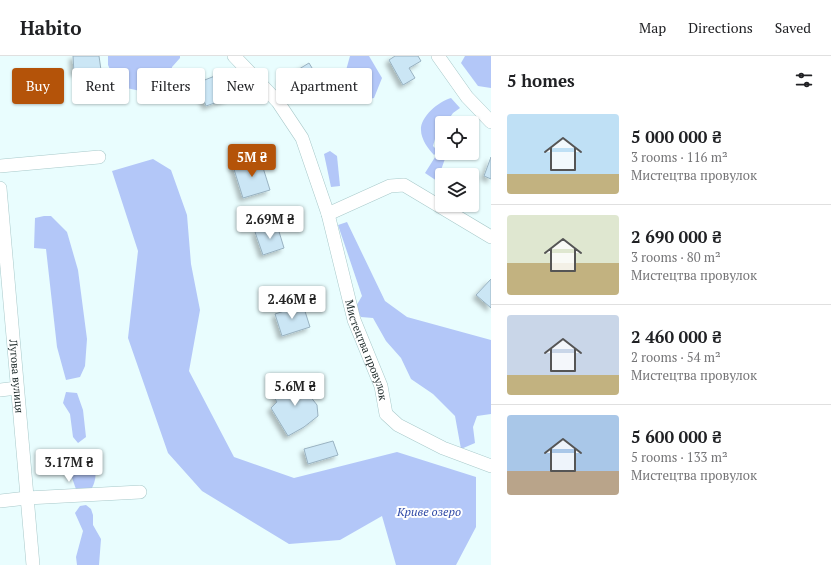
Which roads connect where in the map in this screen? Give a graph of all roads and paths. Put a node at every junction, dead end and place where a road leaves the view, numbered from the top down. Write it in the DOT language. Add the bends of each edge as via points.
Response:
graph roads {
  1 [pos="234,56"];
  2 [pos="438,56"];
  3 [pos="491,122"];
  4 [pos="99,157"];
  5 [pos="0,166"];
  6 [pos="0,188"];
  7 [pos="328,214"];
  8 [pos="491,237"];
  9 [pos="3,276"];
  10 [pos="16,388"];
  11 [pos="0,390"];
  12 [pos="491,466"];
  13 [pos="140,492"];
  14 [pos="27,498"];
  15 [pos="0,501"];
  16 [pos="33,565"];
  1 -- 7 [label="street, Мистецтва провулок" via="278,102 302,138"];
  2 -- 3 [label="street" via="467,96"];
  4 -- 5 [label="street"];
  6 -- 9 [label="street, Лугова вулиця"];
  7 -- 8 [label="street" via="390,186 404,185"];
  7 -- 12 [label="street, Мистецтва провулок" via="354,320 381,386 386,414 398,425 443,448"];
  9 -- 10 [label="street, Лугова вулиця"];
  10 -- 11 [label="street"];
  10 -- 14 [label="street, Лугова вулиця"];
  13 -- 14 [label="street"];
  14 -- 15 [label="street"];
  14 -- 16 [label="street, Лугова вулиця"];
}
